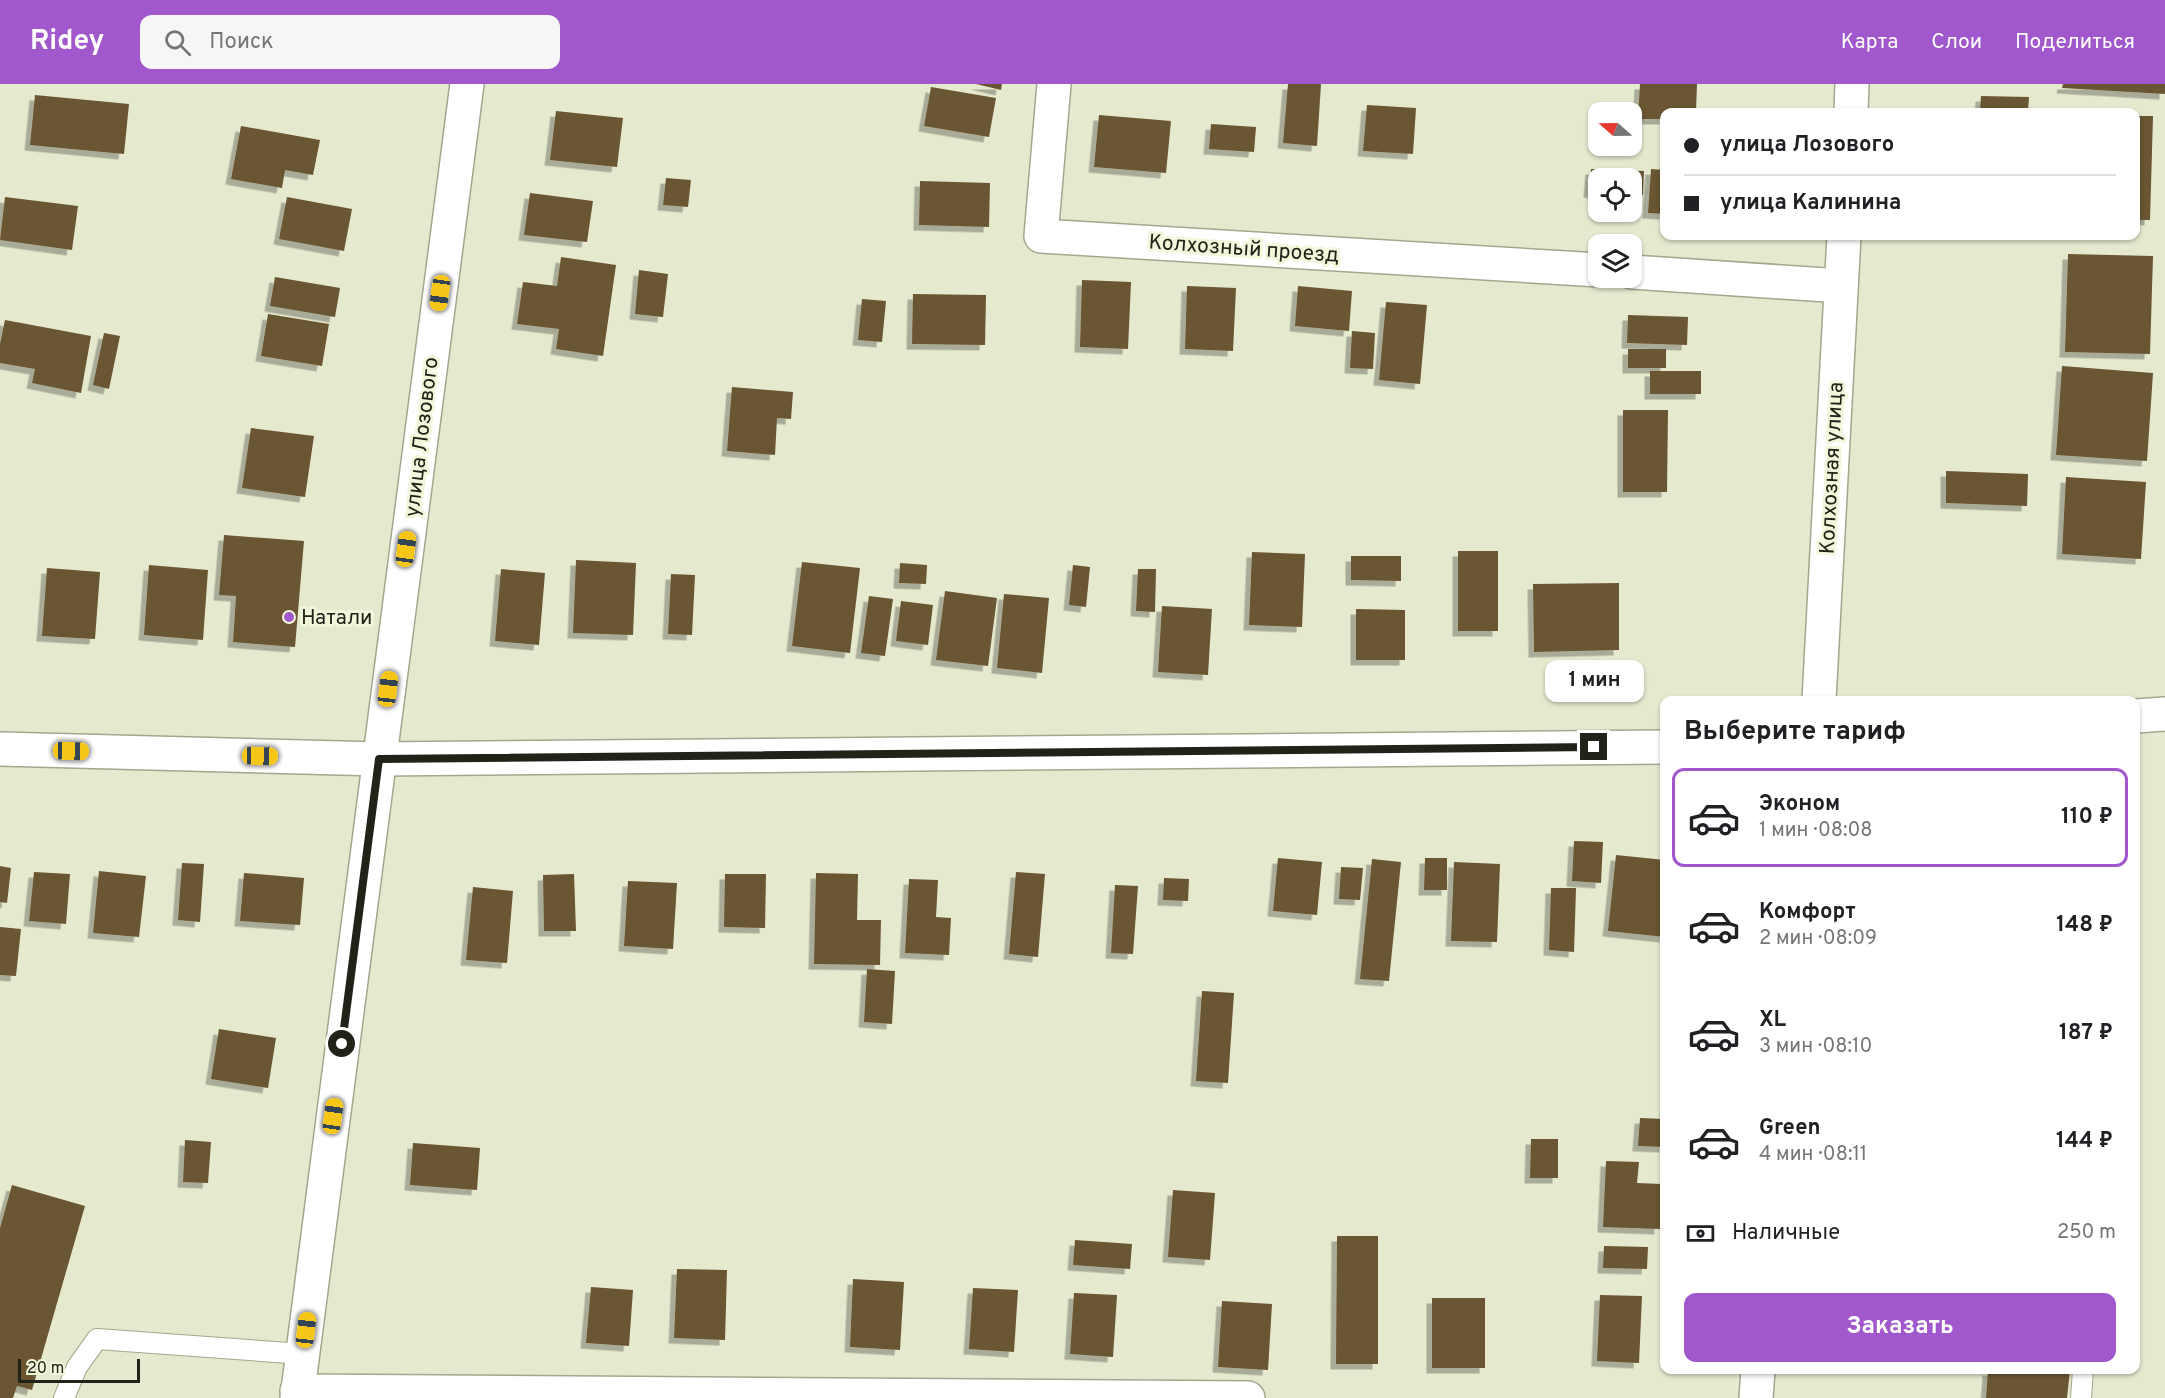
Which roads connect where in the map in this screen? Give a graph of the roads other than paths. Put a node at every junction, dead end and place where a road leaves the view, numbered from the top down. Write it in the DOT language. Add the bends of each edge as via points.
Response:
graph roads {
  1 [pos="467,84"];
  2 [pos="1054,84"];
  3 [pos="1852,84"];
  4 [pos="1851,108"];
  5 [pos="1844,240"];
  6 [pos="1588,269"];
  7 [pos="1642,274"];
  8 [pos="1841,286"];
  9 [pos="1819,696"];
  10 [pos="2165,714"];
  11 [pos="2140,716"];
  12 [pos="1660,747"];
  13 [pos="0,749"];
  14 [pos="379,759"];
  15 [pos="303,1354"];
  16 [pos="1758,1374"];
  17 [pos="2083,1374"];
  18 [pos="297,1395"];
  19 [pos="64,1398"];
  20 [pos="1248,1398"];
  21 [pos="1756,1398"];
  22 [pos="2081,1398"];
  1 -- 14 [label="street, улица Лозового"];
  2 -- 6 [label="street, Колхозный проезд" via="1041,236"];
  3 -- 4 [label="street"];
  5 -- 8 [label="street, Колхозная улица"];
  7 -- 8 [label="street"];
  8 -- 9 [label="street, Колхозная улица"];
  10 -- 11 [label="street"];
  12 -- 14 [label="street"];
  13 -- 14 [label="street"];
  14 -- 15 [label="street, улица Лозового"];
  15 -- 18 [label="street, улица Лозового"];
  15 -- 19 [label="lane" via="97,1339 77,1366"];
  16 -- 21 [label="street"];
  17 -- 22 [label="lane"];
  18 -- 20 [label="street"];
}
